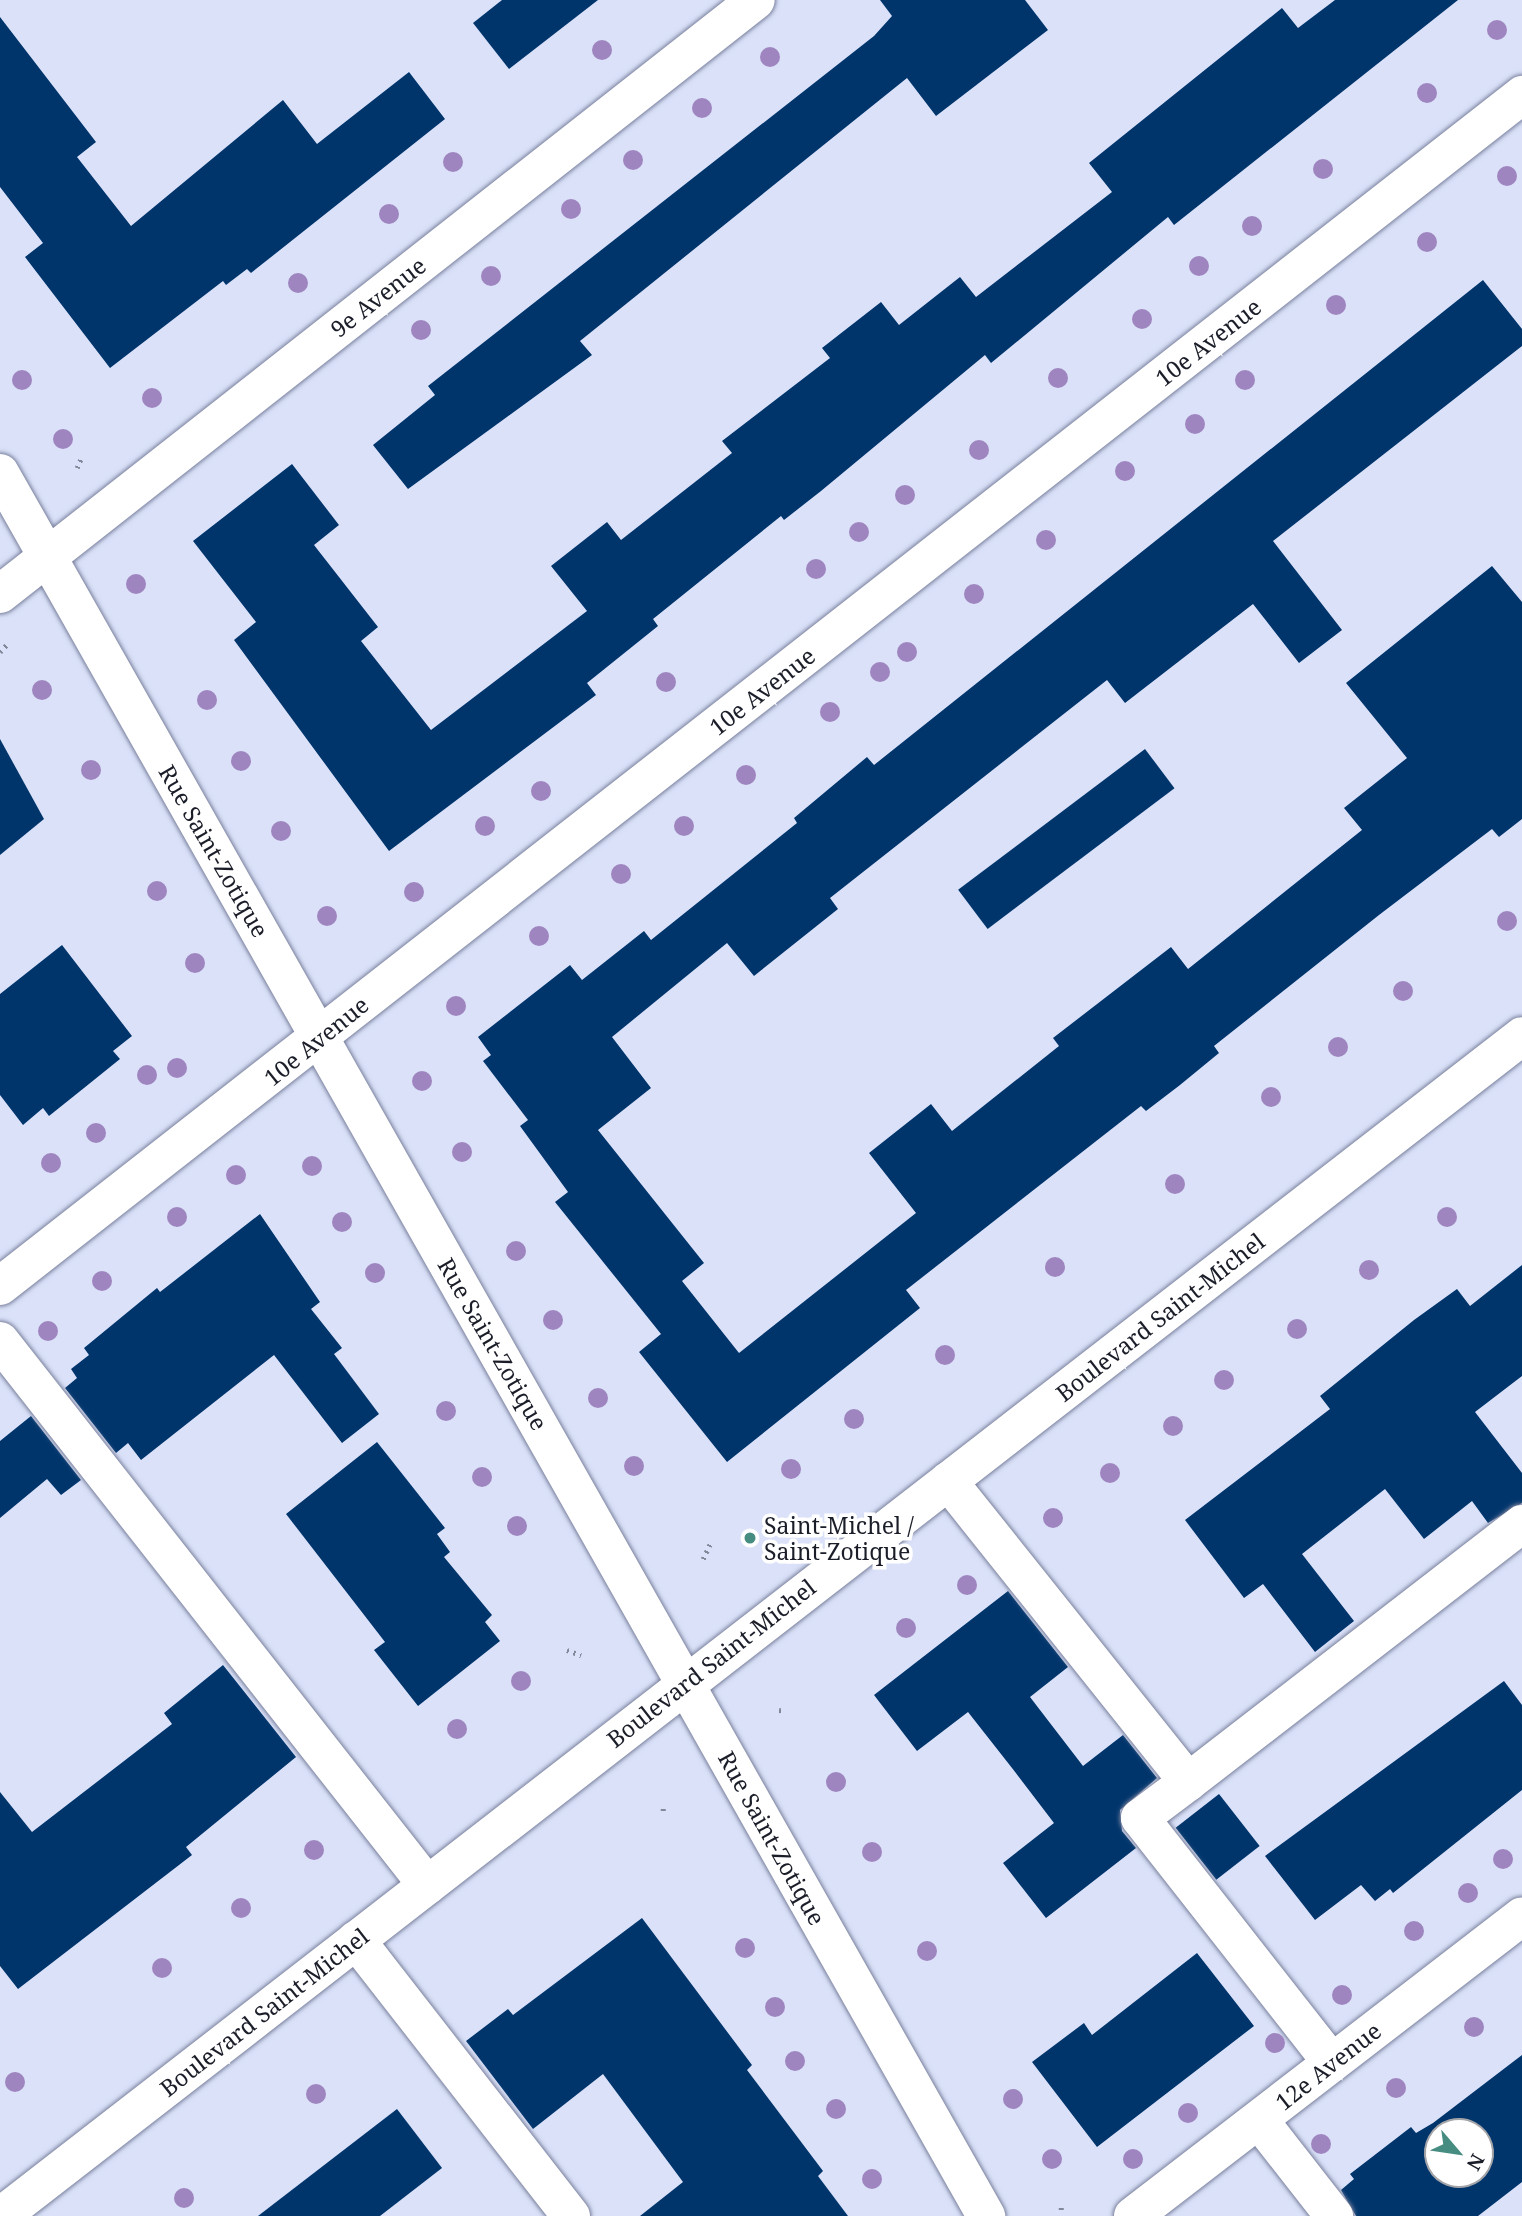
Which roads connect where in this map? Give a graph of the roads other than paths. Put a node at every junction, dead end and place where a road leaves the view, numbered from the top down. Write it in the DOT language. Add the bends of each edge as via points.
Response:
graph roads {
  1 [pos="756,0"];
  2 [pos="1522,95"];
  3 [pos="0,473"];
  4 [pos="48,558"];
  5 [pos="0,594"];
  6 [pos="1522,1036"];
  7 [pos="320,1038"];
  8 [pos="0,1286"];
  9 [pos="0,1341"];
  10 [pos="948,1481"];
  11 [pos="1522,1524"];
  12 [pos="686,1684"];
  13 [pos="1188,1782"];
  14 [pos="427,1885"];
  15 [pos="1522,1916"];
  16 [pos="356,1940"];
  17 [pos="1332,2063"];
  18 [pos="1259,2120"];
  19 [pos="1,2216"];
  20 [pos="571,2216"];
  21 [pos="986,2216"];
  22 [pos="1133,2216"];
  23 [pos="1334,2216"];
  1 -- 4 [label="street, 9e Avenue"];
  2 -- 7 [label="street, 10e Avenue"];
  3 -- 4 [label="street, Rue Saint-Zotique"];
  4 -- 5 [label="street, 9e Avenue"];
  4 -- 7 [label="street, Rue Saint-Zotique"];
  6 -- 10 [label="street, Boulevard Saint-Michel"];
  7 -- 8 [label="street, 10e Avenue"];
  7 -- 12 [label="street, Rue Saint-Zotique"];
  9 -- 14 [label="street"];
  10 -- 12 [label="street, Boulevard Saint-Michel"];
  10 -- 13 [label="street"];
  11 -- 13 [label="street"];
  12 -- 14 [label="street, Boulevard Saint-Michel"];
  12 -- 21 [label="street, Rue Saint-Zotique"];
  13 -- 17 [label="street" via="1140,1818"];
  14 -- 16 [label="street, Boulevard Saint-Michel"];
  15 -- 17 [label="street, 12e Avenue"];
  16 -- 19 [label="street, Boulevard Saint-Michel"];
  16 -- 20 [label="street"];
  17 -- 18 [label="street, 12e Avenue"];
  18 -- 22 [label="street, 12e Avenue"];
  18 -- 23 [label="street"];
}
